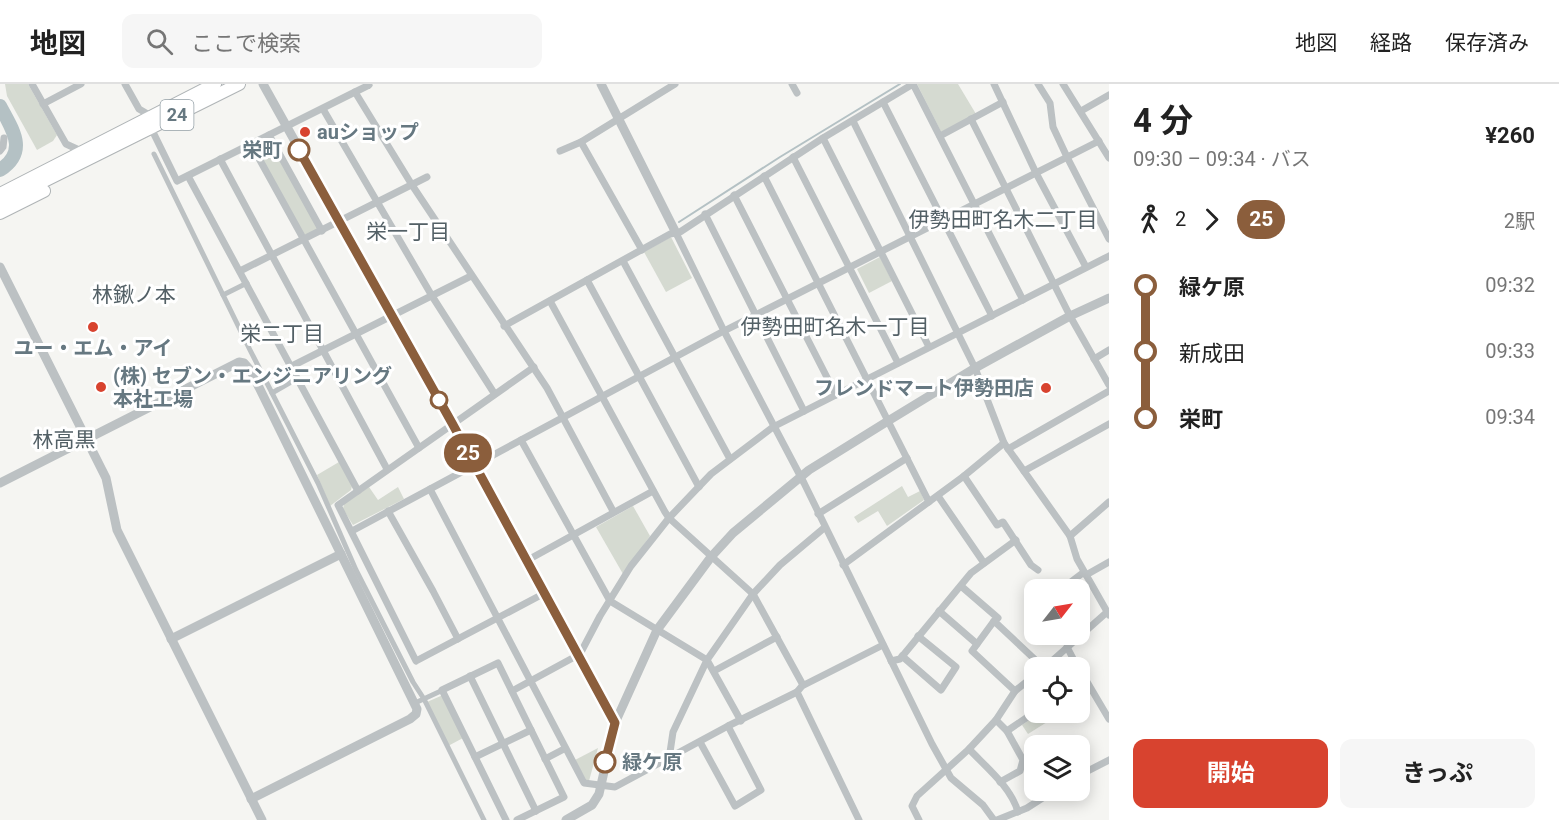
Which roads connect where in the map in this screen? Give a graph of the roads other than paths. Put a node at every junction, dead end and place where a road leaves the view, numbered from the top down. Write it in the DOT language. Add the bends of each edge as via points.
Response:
graph roads {
  1 [pos="32,84"];
  2 [pos="80,84"];
  3 [pos="125,84"];
  4 [pos="215,84"];
  5 [pos="239,84"];
  6 [pos="263,84"];
  7 [pos="601,84"];
  8 [pos="675,84"];
  9 [pos="792,84"];
  10 [pos="994,84"];
  11 [pos="1038,84"];
  12 [pos="1063,84"];
  13 [pos="369,85"];
  14 [pos="355,92"];
  15 [pos="797,93"];
  16 [pos="1109,95"];
  17 [pos="883,102"];
  18 [pos="1003,102"];
  19 [pos="43,104"];
  20 [pos="323,109"];
  21 [pos="1080,111"];
  22 [pos="618,118"];
  23 [pos="972,119"];
  24 [pos="853,120"];
  25 [pos="151,122"];
  26 [pos="286,126"];
  27 [pos="269,135"];
  28 [pos="940,136"];
  29 [pos="4,138"];
  30 [pos="823,138"];
  31 [pos="1098,141"];
  32 [pos="99,142"];
  33 [pos="581,142"];
  34 [pos="251,144"];
  35 [pos="116,146"];
  36 [pos="77,149"];
  37 [pos="0,151"];
  38 [pos="560,151"];
  39 [pos="154,154"];
  40 [pos="793,157"];
  41 [pos="1067,157"];
  42 [pos="1109,158"];
  43 [pos="220,159"];
  44 [pos="1036,173"];
  45 [pos="188,176"];
  46 [pos="764,176"];
  47 [pos="428,177"];
  48 [pos="40,179"];
  49 [pos="0,185"];
  50 [pos="412,185"];
  51 [pos="1005,188"];
  52 [pos="0,194"];
  53 [pos="734,195"];
  54 [pos="377,202"];
  55 [pos="0,203"];
  56 [pos="975,204"];
  57 [pos="0,213"];
  58 [pos="705,214"];
  59 [pos="943,220"];
  60 [pos="340,222"];
  61 [pos="322,231"];
  62 [pos="676,232"];
  63 [pos="910,236"];
  64 [pos="303,239"];
  65 [pos="1109,239"];
  66 [pos="642,250"];
  67 [pos="880,252"];
  68 [pos="272,255"];
  69 [pos="1109,256"];
  70 [pos="623,261"];
  71 [pos="0,267"];
  72 [pos="850,267"];
  73 [pos="1086,267"];
  74 [pos="240,271"];
  75 [pos="471,276"];
  76 [pos="587,280"];
  77 [pos="247,283"];
  78 [pos="818,283"];
  79 [pos="1053,284"];
  80 [pos="223,295"];
  81 [pos="432,296"];
  82 [pos="1109,298"];
  83 [pos="786,299"];
  84 [pos="1023,300"];
  85 [pos="550,301"];
  86 [pos="755,315"];
  87 [pos="992,315"];
  88 [pos="392,316"];
  89 [pos="1070,316"];
  90 [pos="504,326"];
  91 [pos="724,331"];
  92 [pos="958,333"];
  93 [pos="356,334"];
  94 [pos="929,347"];
  95 [pos="323,350"];
  96 [pos="1109,350"];
  97 [pos="675,357"];
  98 [pos="1094,359"];
  99 [pos="898,363"];
  100 [pos="292,366"];
  101 [pos="534,367"];
  102 [pos="975,368"];
  103 [pos="638,376"];
  104 [pos="298,378"];
  105 [pos="867,379"];
  106 [pos="1109,385"];
  107 [pos="1109,391"];
  108 [pos="272,393"];
  109 [pos="494,393"];
  110 [pos="836,395"];
  111 [pos="602,396"];
  112 [pos="804,411"];
  113 [pos="563,417"];
  114 [pos="888,421"];
  115 [pos="452,423"];
  116 [pos="1109,423"];
  117 [pos="773,427"];
  118 [pos="87,439"];
  119 [pos="521,440"];
  120 [pos="1006,446"];
  121 [pos="418,448"];
  122 [pos="907,458"];
  123 [pos="730,459"];
  124 [pos="475,465"];
  125 [pos="387,469"];
  126 [pos="1024,471"];
  127 [pos="964,476"];
  128 [pos="800,477"];
  129 [pos="0,483"];
  130 [pos="699,487"];
  131 [pos="430,489"];
  132 [pos="358,490"];
  133 [pos="653,491"];
  134 [pos="938,496"];
  135 [pos="929,502"];
  136 [pos="1109,502"];
  137 [pos="388,511"];
  138 [pos="613,512"];
  139 [pos="818,514"];
  140 [pos="669,518"];
  141 [pos="824,528"];
  142 [pos="351,531"];
  143 [pos="574,535"];
  144 [pos="1070,536"];
  145 [pos="1016,540"];
  146 [pos="341,554"];
  147 [pos="711,556"];
  148 [pos="526,561"];
  149 [pos="1109,562"];
  150 [pos="984,563"];
  151 [pos="843,566"];
  152 [pos="1038,570"];
  153 [pos="1085,573"];
  154 [pos="1076,579"];
  155 [pos="961,586"];
  156 [pos="543,594"];
  157 [pos="753,594"];
  158 [pos="610,601"];
  159 [pos="939,611"];
  160 [pos="1108,614"];
  161 [pos="497,618"];
  162 [pos="994,621"];
  163 [pos="657,630"];
  164 [pos="918,636"];
  165 [pos="777,637"];
  166 [pos="171,639"];
  167 [pos="458,639"];
  168 [pos="978,644"];
  169 [pos="883,645"];
  170 [pos="1066,647"];
  171 [pos="577,656"];
  172 [pos="902,656"];
  173 [pos="1032,657"];
  174 [pos="1056,657"];
  175 [pos="1072,657"];
  176 [pos="707,660"];
  177 [pos="891,661"];
  178 [pos="714,671"];
  179 [pos="470,676"];
  180 [pos="530,682"];
  181 [pos="1024,684"];
  182 [pos="803,685"];
  183 [pos="443,690"];
  184 [pos="512,691"];
  185 [pos="1015,691"];
  186 [pos="797,692"];
  187 [pos="1090,692"];
  188 [pos="424,699"];
  189 [pos="415,704"];
  190 [pos="1024,719"];
  191 [pos="1109,719"];
  192 [pos="996,720"];
  193 [pos="741,721"];
  194 [pos="615,723"];
  195 [pos="728,726"];
  196 [pos="531,730"];
  197 [pos="1007,731"];
  198 [pos="700,742"];
  199 [pos="504,743"];
  200 [pos="969,748"];
  201 [pos="564,749"];
  202 [pos="475,757"];
  203 [pos="545,759"];
  204 [pos="669,759"];
  205 [pos="1109,760"];
  206 [pos="946,770"];
  207 [pos="1090,770"];
  208 [pos="1000,782"];
  209 [pos="601,786"];
  210 [pos="251,799"];
  211 [pos="1036,801"];
  212 [pos="536,811"];
  213 [pos="1018,812"];
  214 [pos="262,820"];
  215 [pos="484,820"];
  216 [pos="506,820"];
  217 [pos="517,820"];
  218 [pos="566,820"];
  219 [pos="859,820"];
  220 [pos="919,820"];
  221 [pos="996,820"];
  1 -- 19 [label="street"];
  2 -- 19 [label="street"];
  3 -- 25 [label="street"];
  4 -- 25 [label="highway, 24"];
  5 -- 25 [label="highway, 24"];
  6 -- 26 [label="street"];
  7 -- 22 [label="street"];
  8 -- 22 [label="street"];
  9 -- 15 [label="street"];
  10 -- 18 [label="street"];
  11 -- 41 [label="street" via="1050,103 1053,127"];
  12 -- 21 [label="street"];
  13 -- 14 [label="street"];
  14 -- 20 [label="street"];
  14 -- 50 [label="street"];
  16 -- 21 [label="street"];
  17 -- 24 [label="street"];
  17 -- 28 [label="street" via="913,84"];
  17 -- 59 [label="street"];
  18 -- 23 [label="street"];
  18 -- 44 [label="street"];
  19 -- 36 [label="street" via="66,144"];
  20 -- 26 [label="street"];
  20 -- 54 [label="street"];
  21 -- 31 [label="street"];
  22 -- 33 [label="street"];
  22 -- 62 [label="street"];
  23 -- 28 [label="street"];
  23 -- 51 [label="street"];
  24 -- 30 [label="street"];
  24 -- 63 [label="street"];
  25 -- 32 [label="highway, 24"];
  25 -- 35 [label="highway, 24"];
  25 -- 45 [label="street" via="177,181"];
  26 -- 27 [label="street"];
  26 -- 60 [label="street"];
  27 -- 34 [label="street"];
  27 -- 61 [label="street"];
  28 -- 56 [label="street"];
  29 -- 37 [label="street"];
  30 -- 40 [label="street"];
  30 -- 67 [label="street"];
  31 -- 41 [label="street"];
  31 -- 42 [label="street"];
  32 -- 36 [label="highway"];
  32 -- 48 [label="highway, 24"];
  33 -- 38 [label="street"];
  33 -- 66 [label="street"];
  34 -- 43 [label="street"];
  34 -- 64 [label="street"];
  35 -- 48 [label="highway, 24"];
  35 -- 57 [label="highway" via="54,186"];
  36 -- 49 [label="highway"];
  39 -- 80 [label="street"];
  40 -- 46 [label="street"];
  40 -- 72 [label="street"];
  41 -- 44 [label="street"];
  41 -- 65 [label="street"];
  43 -- 45 [label="street"];
  43 -- 68 [label="street"];
  44 -- 51 [label="street"];
  44 -- 73 [label="street"];
  45 -- 74 [label="street"];
  46 -- 53 [label="street"];
  46 -- 78 [label="street"];
  47 -- 50 [label="street"];
  48 -- 52 [label="highway, 24"];
  48 -- 55 [label="highway, 24"];
  50 -- 54 [label="street"];
  50 -- 75 [label="street"];
  51 -- 56 [label="street"];
  51 -- 79 [label="street"];
  53 -- 58 [label="street"];
  53 -- 83 [label="street"];
  54 -- 60 [label="street"];
  54 -- 81 [label="street"];
  56 -- 59 [label="street"];
  56 -- 84 [label="street"];
  58 -- 62 [label="street"];
  58 -- 86 [label="street"];
  59 -- 63 [label="street"];
  59 -- 87 [label="street"];
  60 -- 61 [label="street"];
  60 -- 88 [label="street"];
  61 -- 64 [label="street"];
  62 -- 66 [label="street"];
  62 -- 91 [label="street"];
  63 -- 67 [label="street"];
  63 -- 92 [label="street"];
  64 -- 68 [label="street"];
  64 -- 93 [label="street"];
  66 -- 70 [label="street"];
  67 -- 72 [label="street"];
  67 -- 94 [label="street"];
  68 -- 74 [label="street"];
  68 -- 95 [label="street"];
  69 -- 73 [label="street"];
  70 -- 76 [label="street"];
  70 -- 97 [label="street"];
  71 -- 118 [label="street"];
  72 -- 78 [label="street"];
  72 -- 99 [label="street"];
  73 -- 79 [label="street"];
  74 -- 77 [label="street"];
  75 -- 81 [label="street"];
  75 -- 90 [label="street"];
  76 -- 85 [label="street"];
  76 -- 103 [label="street"];
  77 -- 80 [label="street"];
  77 -- 100 [label="street"];
  78 -- 83 [label="street"];
  78 -- 105 [label="street"];
  79 -- 84 [label="street"];
  79 -- 89 [label="street"];
  80 -- 108 [label="street"];
  81 -- 88 [label="street"];
  81 -- 109 [label="street"];
  82 -- 89 [label="street"];
  83 -- 86 [label="street"];
  83 -- 110 [label="street"];
  84 -- 87 [label="street"];
  85 -- 90 [label="street"];
  85 -- 111 [label="street"];
  86 -- 91 [label="street"];
  86 -- 112 [label="street"];
  87 -- 92 [label="street"];
  88 -- 93 [label="street"];
  88 -- 115 [label="street"];
  89 -- 98 [label="street"];
  89 -- 102 [label="street"];
  90 -- 101 [label="street"];
  91 -- 97 [label="street"];
  91 -- 117 [label="street"];
  92 -- 94 [label="street"];
  92 -- 102 [label="street"];
  93 -- 95 [label="street"];
  93 -- 121 [label="street"];
  94 -- 99 [label="street"];
  95 -- 100 [label="street"];
  95 -- 125 [label="street"];
  96 -- 98 [label="street"];
  97 -- 103 [label="street"];
  97 -- 123 [label="street"];
  98 -- 106 [label="street"];
  99 -- 105 [label="street"];
  100 -- 104 [label="street"];
  101 -- 109 [label="street"];
  101 -- 113 [label="street"];
  102 -- 114 [label="street"];
  102 -- 120 [label="street"];
  103 -- 111 [label="street"];
  103 -- 130 [label="street"];
  104 -- 108 [label="street"];
  104 -- 132 [label="street"];
  105 -- 110 [label="street"];
  105 -- 114 [label="street"];
  107 -- 120 [label="street"];
  108 -- 188 [label="street" via="356,570"];
  109 -- 115 [label="street"];
  110 -- 112 [label="street"];
  111 -- 113 [label="street"];
  111 -- 133 [label="street"];
  112 -- 117 [label="street"];
  113 -- 119 [label="street"];
  113 -- 138 [label="street"];
  114 -- 122 [label="street"];
  114 -- 128 [label="street"];
  115 -- 121 [label="street"];
  115 -- 124 [label="street"];
  116 -- 126 [label="street"];
  117 -- 123 [label="street"];
  117 -- 128 [label="street"];
  118 -- 129 [label="street"];
  118 -- 146 [label="street" via="239,362 244,363"];
  118 -- 166 [label="street" via="106,478 117,530"];
  119 -- 124 [label="street"];
  119 -- 143 [label="street"];
  120 -- 126 [label="street"];
  120 -- 127 [label="street"];
  121 -- 125 [label="street"];
  122 -- 135 [label="street"];
  122 -- 139 [label="street"];
  123 -- 130 [label="street"];
  124 -- 131 [label="street"];
  124 -- 148 [label="street"];
  125 -- 132 [label="street"];
  126 -- 144 [label="street"];
  127 -- 134 [label="street"];
  127 -- 145 [label="street" via="997,525 1003,522"];
  128 -- 139 [label="street"];
  128 -- 147 [label="street"];
  130 -- 140 [label="street"];
  131 -- 137 [label="street"];
  131 -- 161 [label="street"];
  132 -- 142 [label="street" via="338,505"];
  133 -- 138 [label="street"];
  133 -- 140 [label="street"];
  134 -- 135 [label="street"];
  134 -- 150 [label="street"];
  135 -- 151 [label="street"];
  136 -- 144 [label="street"];
  137 -- 142 [label="street"];
  137 -- 167 [label="street"];
  138 -- 143 [label="street"];
  139 -- 141 [label="street"];
  140 -- 147 [label="street"];
  140 -- 158 [label="street" via="631,566"];
  141 -- 151 [label="street"];
  141 -- 157 [label="street"];
  142 -- 167 [label="street" via="416,661"];
  143 -- 148 [label="street"];
  143 -- 158 [label="street"];
  144 -- 153 [label="street"];
  145 -- 150 [label="street"];
  145 -- 152 [label="street" via="1031,566"];
  146 -- 166 [label="street"];
  146 -- 189 [label="street"];
  147 -- 157 [label="street"];
  147 -- 163 [label="street"];
  148 -- 156 [label="street"];
  149 -- 153 [label="street"];
  150 -- 155 [label="street"];
  151 -- 169 [label="street"];
  153 -- 154 [label="street"];
  153 -- 160 [label="street"];
  155 -- 159 [label="street"];
  155 -- 162 [label="street" via="998,618"];
  156 -- 161 [label="street"];
  156 -- 171 [label="street"];
  157 -- 165 [label="street"];
  157 -- 176 [label="street"];
  158 -- 163 [label="street"];
  158 -- 171 [label="street"];
  159 -- 164 [label="street"];
  159 -- 168 [label="street"];
  160 -- 170 [label="street"];
  161 -- 167 [label="street"];
  161 -- 180 [label="street"];
  162 -- 168 [label="street"];
  162 -- 173 [label="street"];
  163 -- 176 [label="street"];
  163 -- 194 [label="street"];
  164 -- 172 [label="street"];
  164 -- 172 [label="street" via="956,667 941,690"];
  165 -- 178 [label="street"];
  165 -- 182 [label="street"];
  166 -- 210 [label="street"];
  168 -- 185 [label="street" via="972,651"];
  169 -- 177 [label="street"];
  169 -- 182 [label="street"];
  170 -- 174 [label="street"];
  170 -- 175 [label="street"];
  171 -- 180 [label="street"];
  171 -- 194 [label="street"];
  172 -- 177 [label="street"];
  176 -- 178 [label="street"];
  176 -- 204 [label="street" via="674,732"];
  177 -- 206 [label="street"];
  178 -- 193 [label="street"];
  179 -- 183 [label="street"];
  179 -- 184 [label="street" via="498,663"];
  179 -- 199 [label="street"];
  180 -- 184 [label="street"];
  180 -- 201 [label="street"];
  181 -- 185 [label="street"];
  182 -- 186 [label="street"];
  183 -- 188 [label="street"];
  183 -- 202 [label="street"];
  184 -- 196 [label="street"];
  185 -- 192 [label="street"];
  186 -- 193 [label="street"];
  186 -- 219 [label="street"];
  187 -- 191 [label="street"];
  188 -- 189 [label="street"];
  188 -- 215 [label="street"];
  189 -- 210 [label="street" via="416,714 410,719"];
  190 -- 197 [label="street"];
  192 -- 197 [label="street"];
  192 -- 200 [label="street"];
  193 -- 195 [label="street"];
  194 -- 209 [label="street"];
  195 -- 198 [label="street"];
  195 -- 198 [label="street" via="762,790 735,806"];
  196 -- 199 [label="street"];
  196 -- 203 [label="street"];
  197 -- 208 [label="street" via="1023,760 1020,771"];
  198 -- 204 [label="street"];
  199 -- 202 [label="street"];
  199 -- 212 [label="street"];
  200 -- 206 [label="street"];
  200 -- 208 [label="street"];
  201 -- 203 [label="street"];
  201 -- 209 [label="street" via="583,782"];
  202 -- 216 [label="street"];
  203 -- 212 [label="street" via="564,797"];
  204 -- 209 [label="street" via="615,788"];
  205 -- 207 [label="street"];
  206 -- 220 [label="street" via="914,800 912,806"];
  206 -- 221 [label="street"];
  208 -- 213 [label="street"];
  209 -- 218 [label="street" via="592,805"];
  210 -- 214 [label="street"];
  211 -- 213 [label="street"];
  212 -- 217 [label="street"];
  213 -- 221 [label="street"];
}
